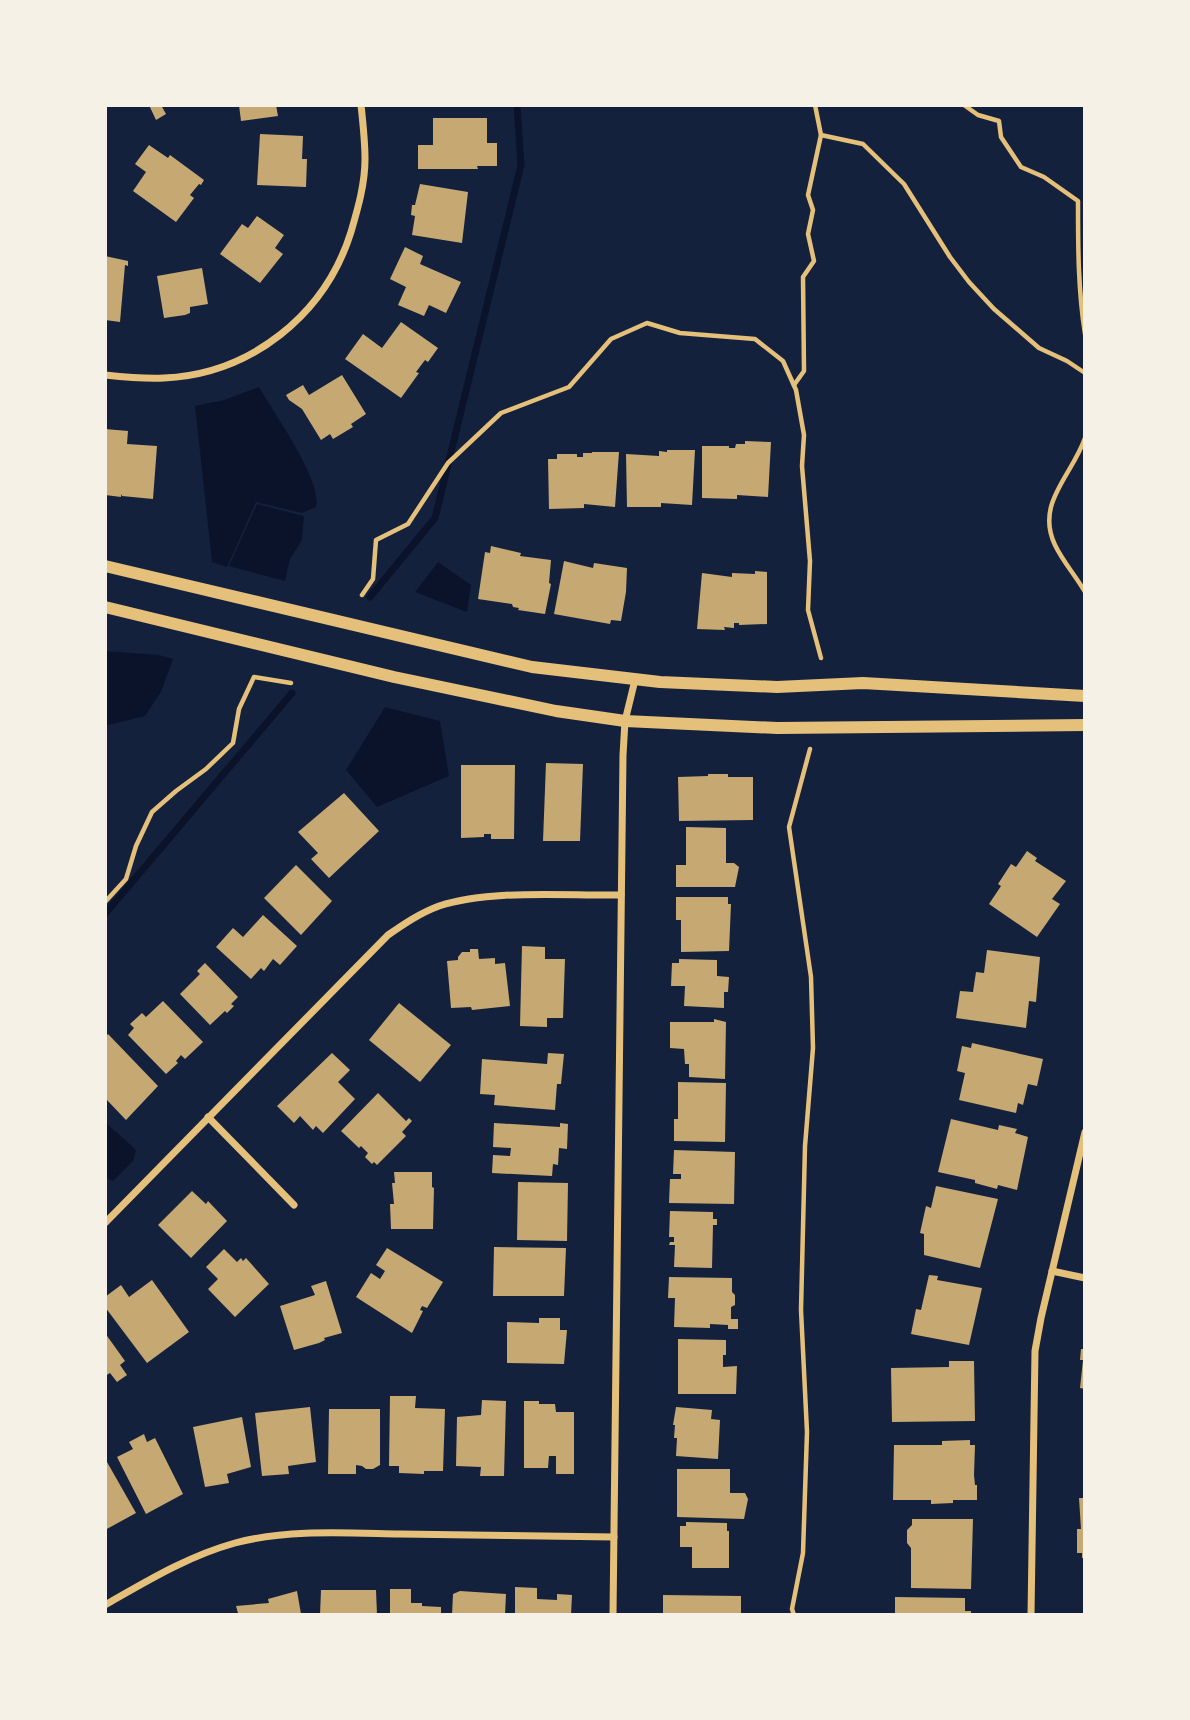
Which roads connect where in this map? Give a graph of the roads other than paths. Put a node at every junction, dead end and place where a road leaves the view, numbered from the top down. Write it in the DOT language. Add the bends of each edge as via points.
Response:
graph roads {
  1 [pos="361,105"];
  2 [pos="105,375"];
  3 [pos="105,566"];
  4 [pos="105,607"];
  5 [pos="635,680"];
  6 [pos="1085,696"];
  7 [pos="625,721"];
  8 [pos="1085,725"];
  9 [pos="621,895"];
  10 [pos="208,1117"];
  11 [pos="1085,1132"];
  12 [pos="294,1205"];
  13 [pos="105,1223"];
  14 [pos="1052,1271"];
  15 [pos="1085,1278"];
  16 [pos="614,1537"];
  17 [pos="105,1605"];
  18 [pos="613,1615"];
  19 [pos="1031,1615"];
  1 -- 2 [label="street" via="365,159 357,213 344,254 316,300 272,341 223,366 165,378"];
  3 -- 5 [label="street" via="533,667"];
  4 -- 7 [label="street" via="407,680"];
  5 -- 6 [label="street" via="777,687 863,683"];
  5 -- 7 [label="street"];
  7 -- 8 [label="street" via="777,728"];
  7 -- 9 [label="street"];
  9 -- 10 [label="street" via="466,899 414,917 388,935"];
  9 -- 16 [label="street"];
  10 -- 12 [label="street"];
  10 -- 13 [label="street"];
  11 -- 14 [label="street"];
  14 -- 15 [label="street"];
  14 -- 19 [label="street" via="1033,1374"];
  16 -- 17 [label="street" via="271,1536 208,1552"];
  16 -- 18 [label="street"];
}
